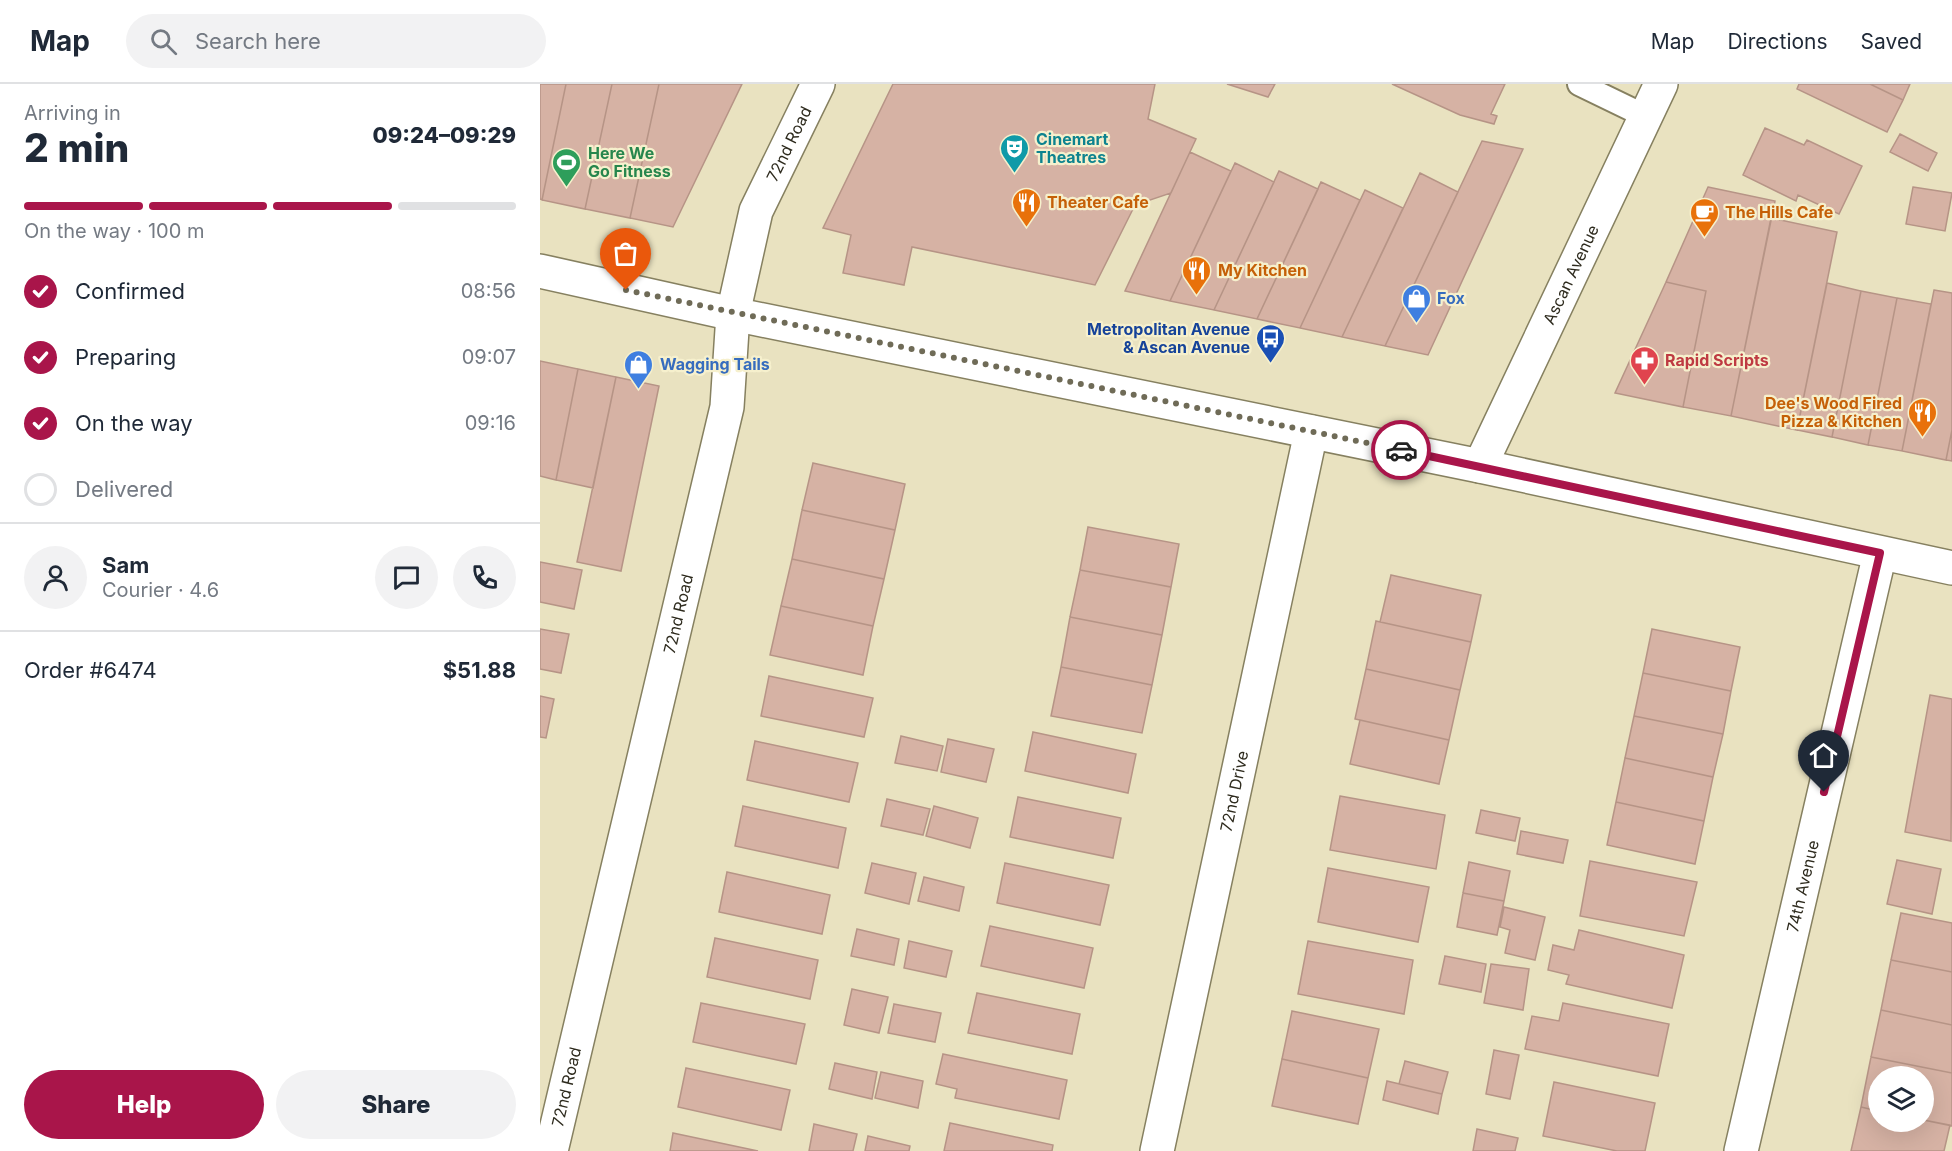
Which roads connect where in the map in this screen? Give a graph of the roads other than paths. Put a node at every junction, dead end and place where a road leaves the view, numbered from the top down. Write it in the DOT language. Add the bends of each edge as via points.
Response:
graph roads {
  1 [pos="818,84"];
  2 [pos="1579,84"];
  3 [pos="1661,84"];
  4 [pos="1645,116"];
  5 [pos="540,271"];
  6 [pos="733,314"];
  7 [pos="1311,432"];
  8 [pos="1480,466"];
  9 [pos="1880,553"];
  10 [pos="1952,568"];
  11 [pos="551,1151"];
  12 [pos="1157,1151"];
  13 [pos="1742,1151"];
  1 -- 6 [label="street, 72nd Road" via="756,211"];
  2 -- 4 [label="lane"];
  3 -- 4 [label="street, Ascan Avenue"];
  4 -- 8 [label="street, Ascan Avenue"];
  5 -- 6 [label="street"];
  6 -- 7 [label="street"];
  6 -- 11 [label="street, 72nd Road" via="727,407"];
  7 -- 8 [label="street"];
  7 -- 12 [label="street, 72nd Drive"];
  8 -- 9 [label="street"];
  9 -- 10 [label="street"];
  9 -- 13 [label="street, 74th Avenue"];
}
